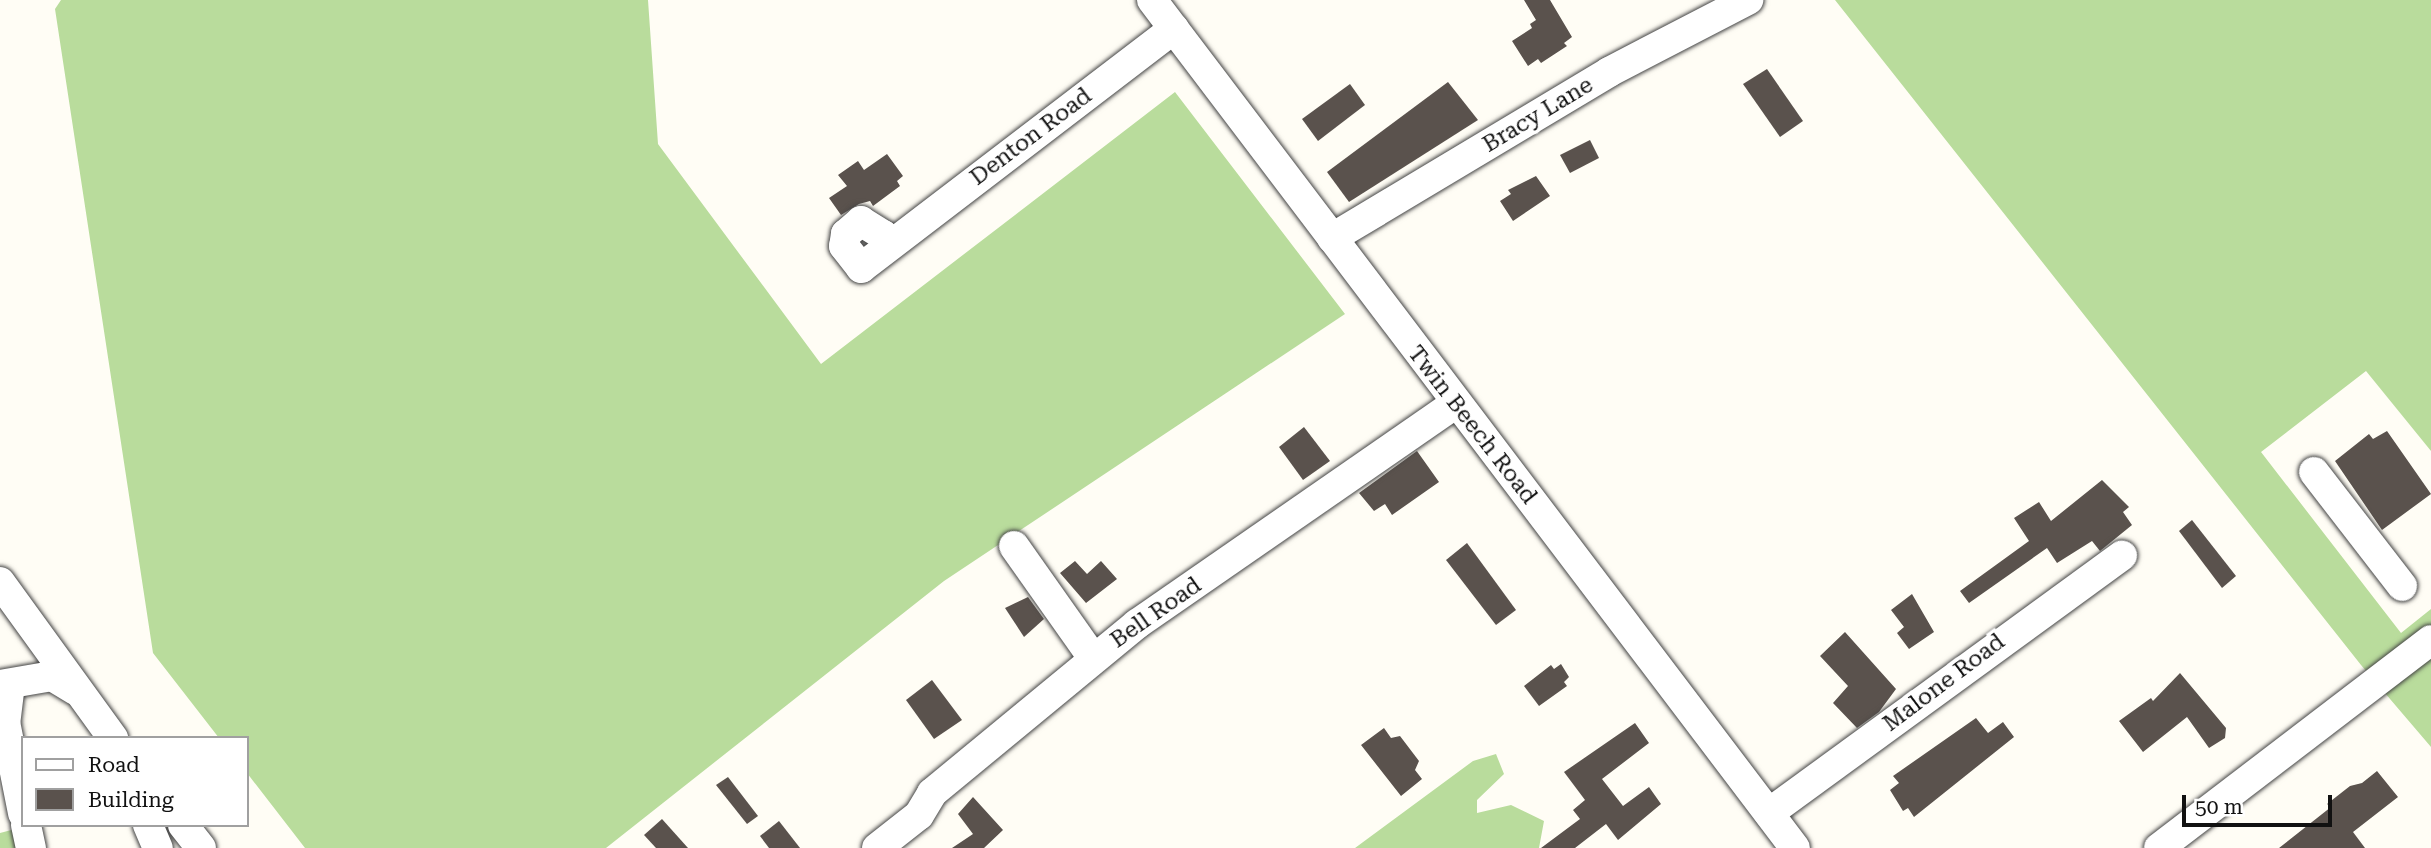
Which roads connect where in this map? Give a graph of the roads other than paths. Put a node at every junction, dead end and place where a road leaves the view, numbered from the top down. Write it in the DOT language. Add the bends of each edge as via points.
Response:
graph roads {
  1 [pos="1152,0"];
  2 [pos="1748,0"];
  3 [pos="1174,29"];
  4 [pos="1332,238"];
  5 [pos="888,246"];
  6 [pos="1456,402"];
  7 [pos="2314,472"];
  8 [pos="1014,546"];
  9 [pos="2122,556"];
  10 [pos="0,582"];
  11 [pos="2402,586"];
  12 [pos="2431,640"];
  13 [pos="1093,658"];
  14 [pos="5,685"];
  15 [pos="73,688"];
  16 [pos="104,736"];
  17 [pos="111,736"];
  18 [pos="21,803"];
  19 [pos="1769,813"];
  20 [pos="27,827"];
  21 [pos="149,827"];
  22 [pos="185,827"];
  23 [pos="32,848"];
  24 [pos="158,848"];
  25 [pos="201,848"];
  26 [pos="877,848"];
  27 [pos="1795,848"];
  28 [pos="2159,848"];
  1 -- 3 [label="street, Twin Beech Road"];
  2 -- 4 [label="street, Bracy Lane" via="1609,72"];
  3 -- 4 [label="street, Twin Beech Road"];
  3 -- 5 [label="street, Denton Road"];
  4 -- 6 [label="street, Twin Beech Road"];
  6 -- 13 [label="street, Bell Road"];
  6 -- 19 [label="street, Twin Beech Road"];
  7 -- 11 [label="street"];
  8 -- 13 [label="street"];
  9 -- 19 [label="street, Malone Road"];
  10 -- 15 [label="street"];
  12 -- 28 [label="street"];
  13 -- 26 [label="street, Bell Road" via="932,793 919,815"];
  14 -- 15 [label="street" via="52,676"];
  14 -- 18 [label="street" via="5,722"];
  15 -- 16 [label="street"];
  15 -- 17 [label="street"];
  19 -- 27 [label="street, Twin Beech Road"];
  20 -- 23 [label="street"];
  21 -- 24 [label="street"];
  22 -- 25 [label="street"];
}
